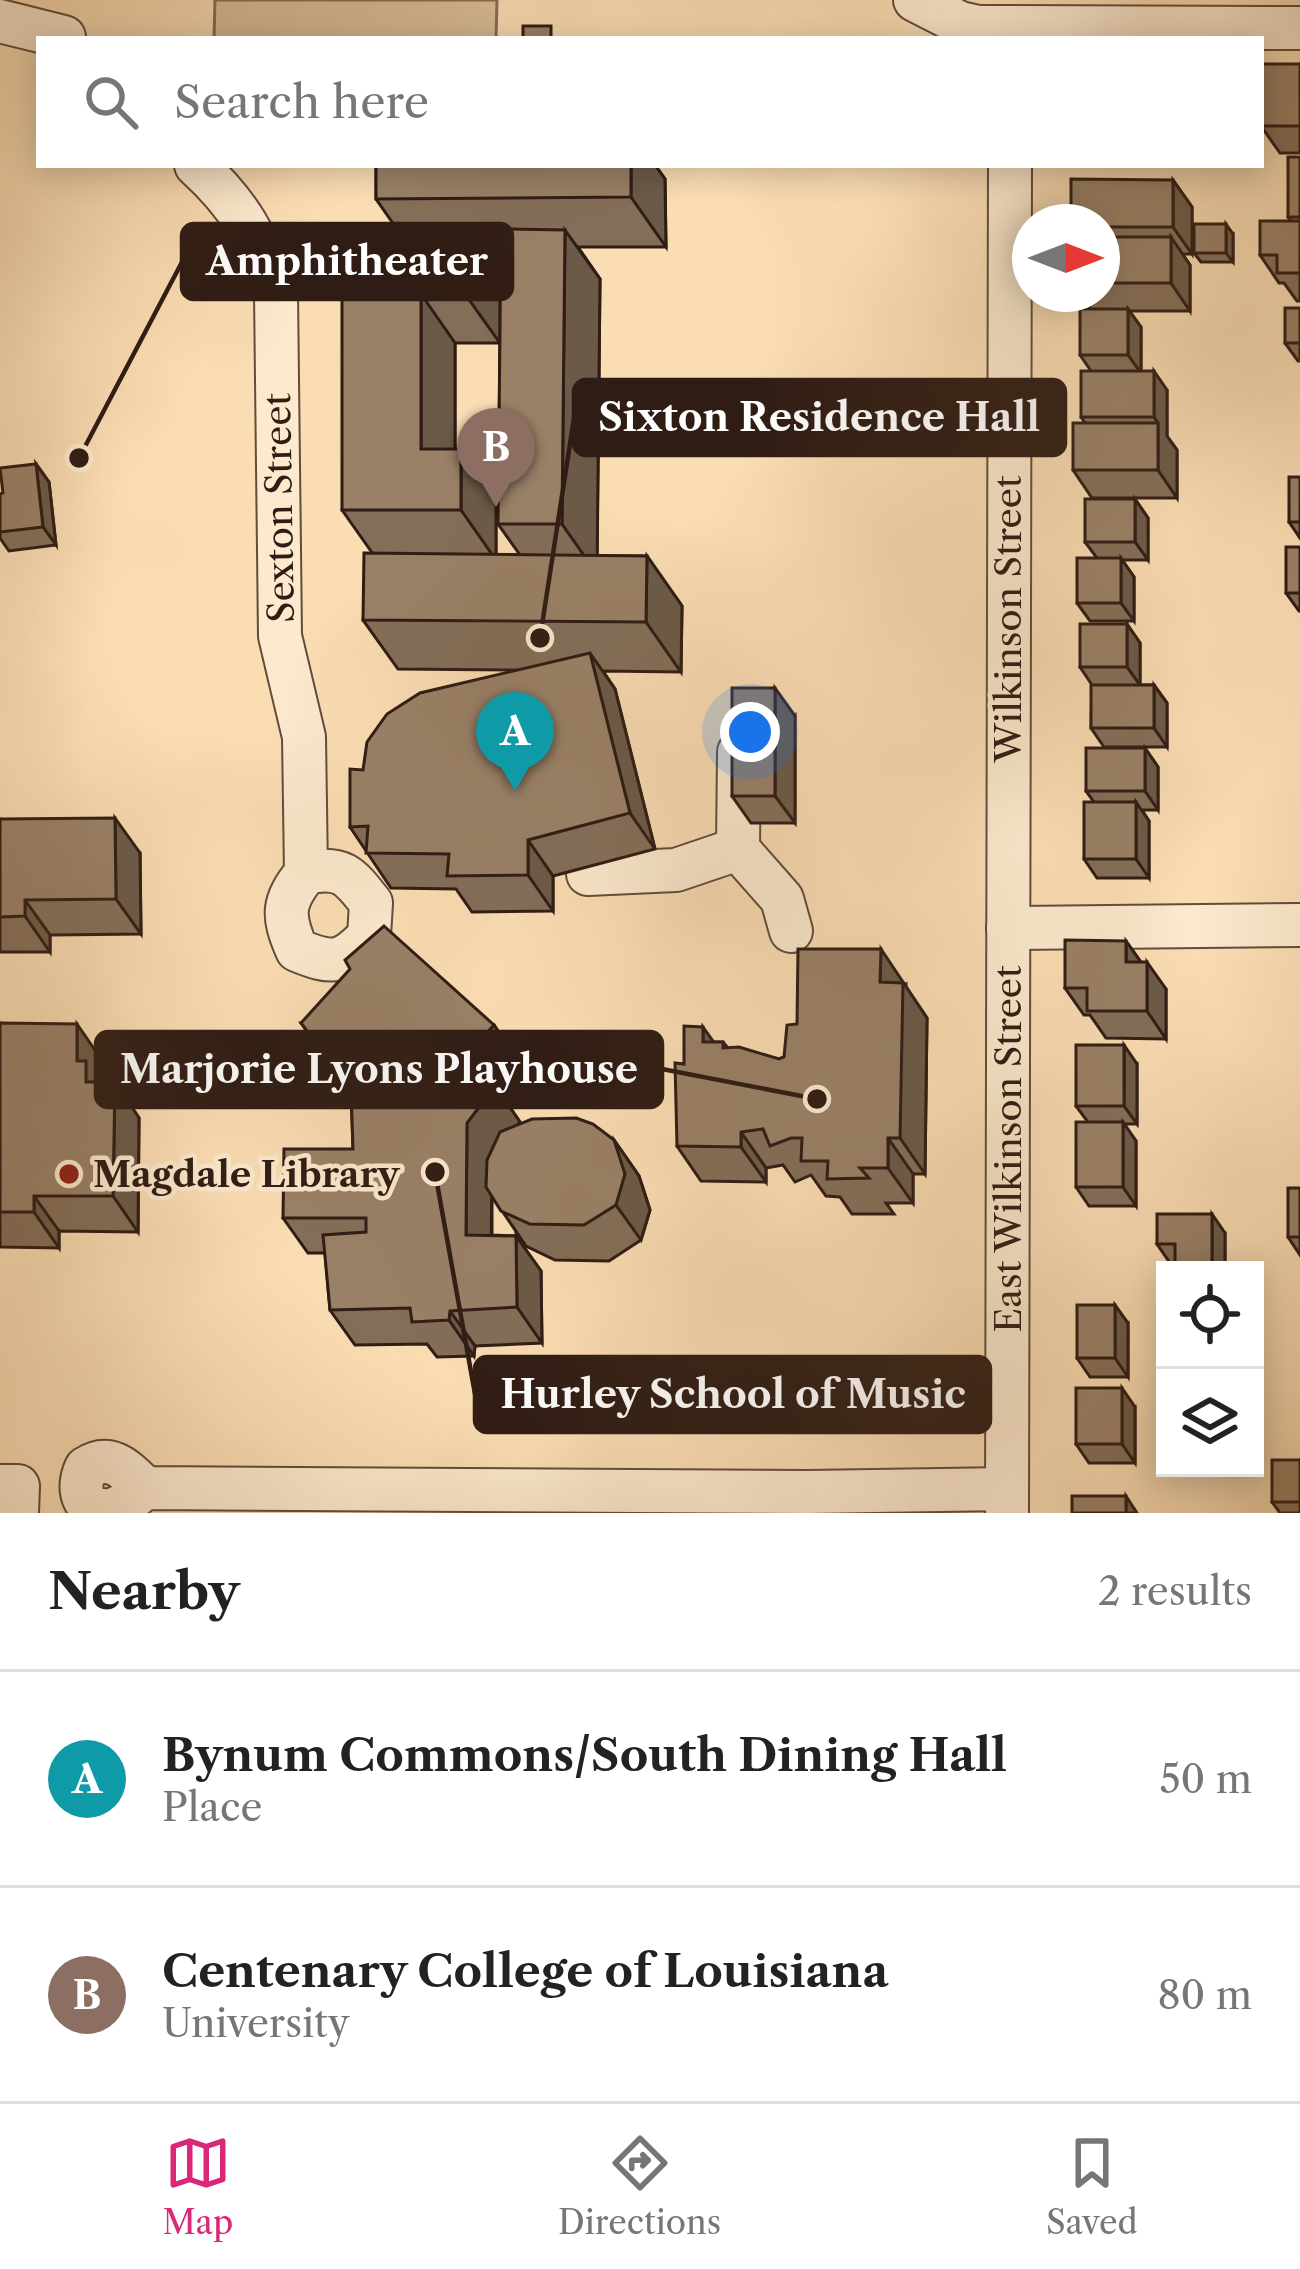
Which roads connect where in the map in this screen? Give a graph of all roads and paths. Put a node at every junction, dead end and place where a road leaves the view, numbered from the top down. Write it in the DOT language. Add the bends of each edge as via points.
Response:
graph roads {
  1 [pos="915,0"];
  2 [pos="0,21"];
  3 [pos="1011,22"];
  4 [pos="64,25"];
  5 [pos="1300,28"];
  6 [pos="199,168"];
  7 [pos="1010,168"];
  8 [pos="739,725"];
  9 [pos="738,849"];
  10 [pos="306,873"];
  11 [pos="588,874"];
  12 [pos="1300,926"];
  13 [pos="1008,928"];
  14 [pos="790,932"];
  15 [pos="145,1487"];
  16 [pos="1007,1501"];
  17 [pos="513,1502"];
  1 -- 3 [label="street" via="960,23"];
  2 -- 4 [label="street"];
  3 -- 5 [label="street"];
  6 -- 10 [label="street, Sexton Street" via="245,220 276,293 280,636 304,736"];
  7 -- 13 [label="street, Wilkinson Street"];
  8 -- 9 [label="street"];
  9 -- 11 [label="street" via="676,870"];
  9 -- 14 [label="street" via="782,899"];
  12 -- 13 [label="street"];
  13 -- 16 [label="street, East Wilkinson Street"];
  15 -- 17 [label="street"];
  16 -- 17 [label="street" via="807,1492"];
}
